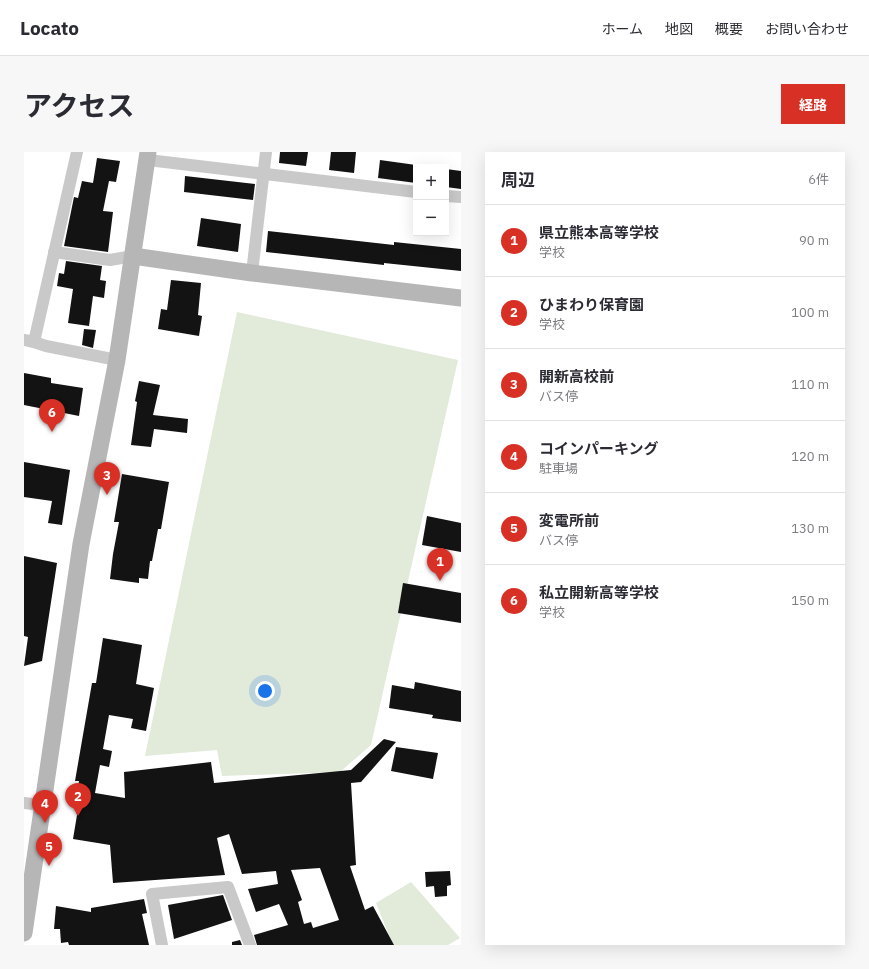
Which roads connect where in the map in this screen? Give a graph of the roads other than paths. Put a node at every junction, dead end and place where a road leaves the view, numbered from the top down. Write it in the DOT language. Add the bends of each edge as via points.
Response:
graph roads {
  1 [pos="77,152"];
  2 [pos="266,152"];
  3 [pos="148,156"];
  4 [pos="263,175"];
  5 [pos="413,192"];
  6 [pos="449,196"];
  7 [pos="461,197"];
  8 [pos="54,252"];
  9 [pos="133,256"];
  10 [pos="252,273"];
  11 [pos="461,298"];
  12 [pos="29,341"];
  13 [pos="117,360"];
  14 [pos="24,803"];
  15 [pos="42,806"];
  16 [pos="28,875"];
  17 [pos="24,928"];
  18 [pos="162,945"];
  19 [pos="250,945"];
  1 -- 8 [label="street"];
  2 -- 4 [label="street"];
  3 -- 4 [label="street"];
  3 -- 9 [label="street"];
  4 -- 5 [label="street"];
  4 -- 10 [label="street"];
  6 -- 7 [label="street"];
  8 -- 9 [label="street" via="110,260"];
  8 -- 12 [label="street"];
  9 -- 10 [label="street"];
  9 -- 13 [label="street"];
  10 -- 11 [label="street"];
  12 -- 13 [label="street"];
  13 -- 15 [label="street" via="81,544"];
  14 -- 15 [label="street"];
  15 -- 16 [label="street"];
  16 -- 17 [label="street"];
  18 -- 19 [label="street" via="152,894 228,886"];
}
